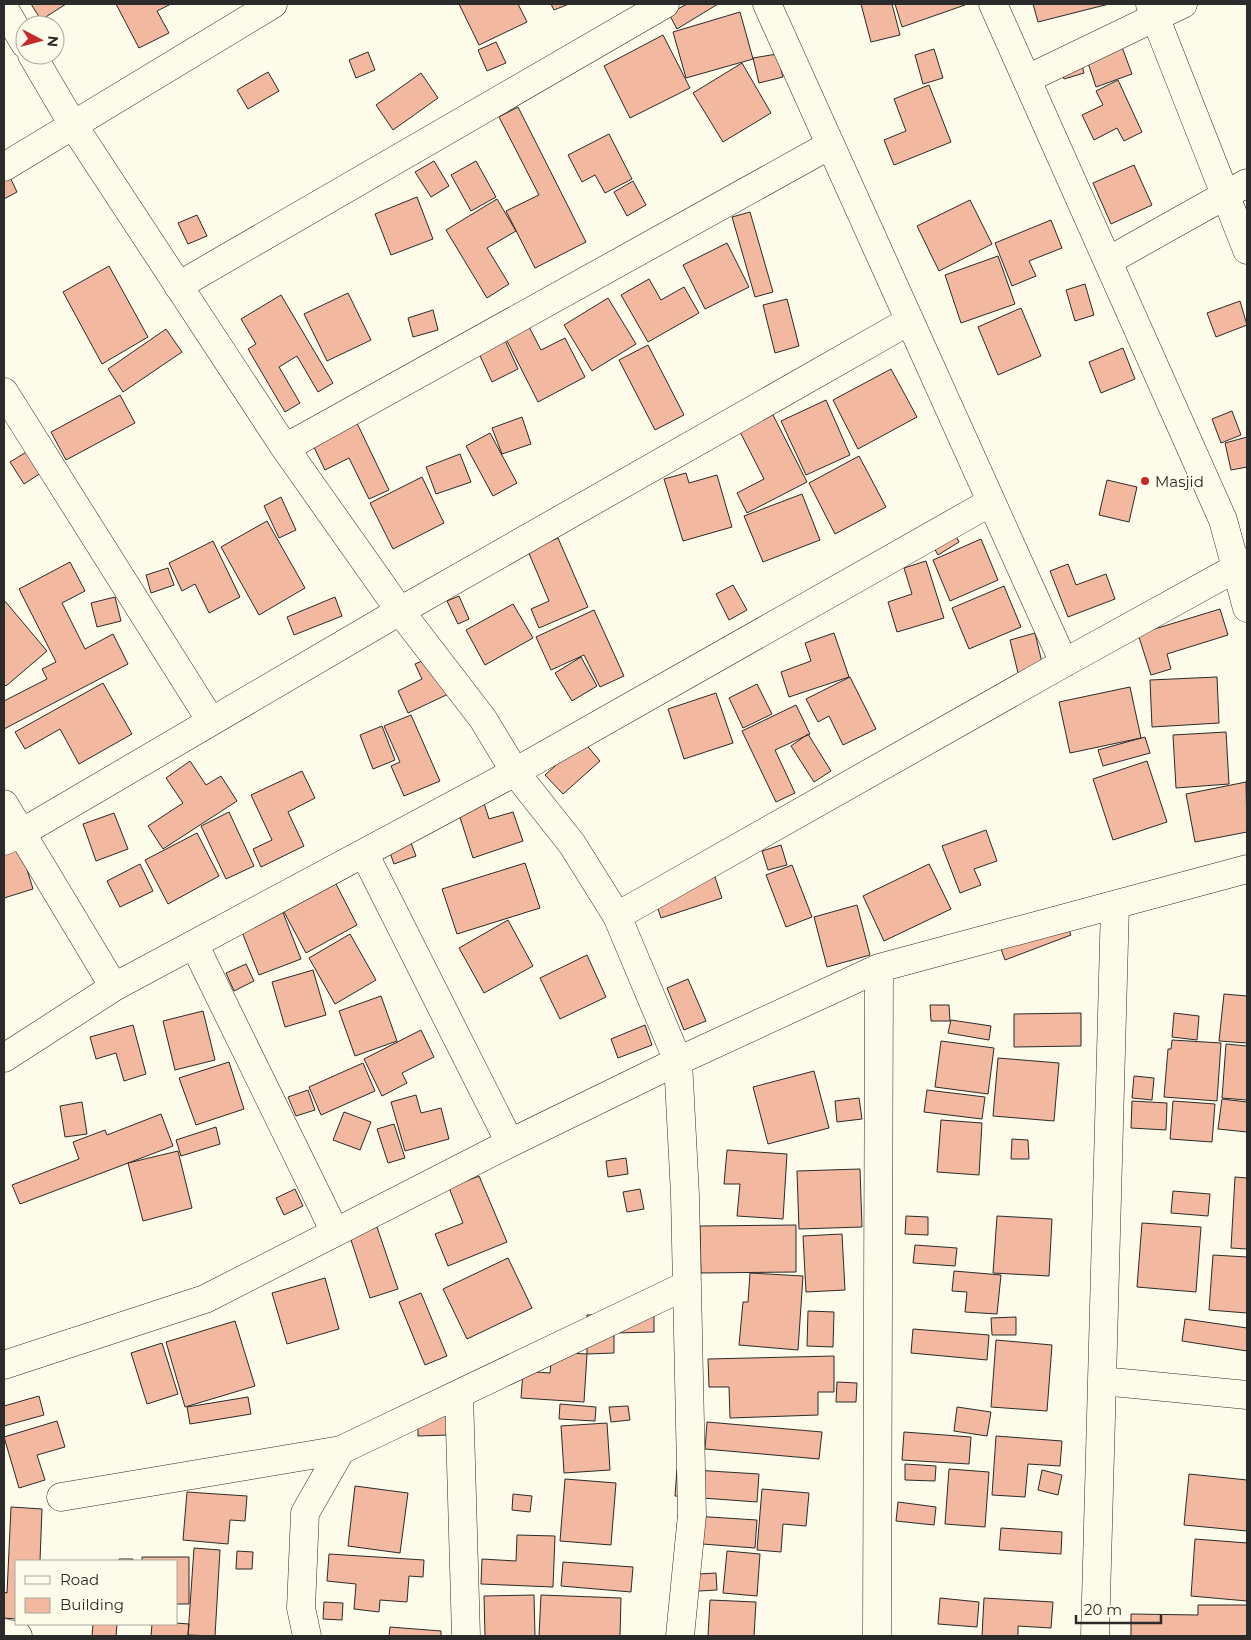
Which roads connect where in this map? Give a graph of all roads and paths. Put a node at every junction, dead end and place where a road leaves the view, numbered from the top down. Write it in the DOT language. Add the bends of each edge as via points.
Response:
graph roads {
  1 [pos="273,4"];
  2 [pos="665,4"];
  3 [pos="767,4"];
  4 [pos="994,4"];
  5 [pos="1183,4"];
  6 [pos="4,8"];
  7 [pos="1153,11"];
  8 [pos="239,12"];
  9 [pos="15,27"];
  10 [pos="38,65"];
  11 [pos="1027,79"];
  12 [pos="73,125"];
  13 [pos="830,145"];
  14 [pos="4,167"];
  15 [pos="1237,189"];
  16 [pos="1247,250"];
  17 [pos="1108,261"];
  18 [pos="178,286"];
  19 [pos="909,321"];
  20 [pos="4,392"];
  21 [pos="285,448"];
  22 [pos="991,502"];
  23 [pos="1242,565"];
  24 [pos="1247,608"];
  25 [pos="400,611"];
  26 [pos="1064,663"];
  27 [pos="211,721"];
  28 [pos="515,772"];
  29 [pos="4,804"];
  30 [pos="12,837"];
  31 [pos="364,853"];
  32 [pos="1247,869"];
  33 [pos="1115,905"];
  34 [pos="617,916"];
  35 [pos="194,944"];
  36 [pos="879,968"];
  37 [pos="114,987"];
  38 [pos="4,1058"];
  39 [pos="678,1061"];
  40 [pos="510,1143"];
  41 [pos="335,1232"];
  42 [pos="687,1285"];
  43 [pos="4,1365"];
  44 [pos="1102,1381"];
  45 [pos="459,1394"];
  46 [pos="1247,1395"];
  47 [pos="341,1450"];
  48 [pos="61,1497"];
  49 [pos="4,1632"];
  50 [pos="18,1636"];
  51 [pos="307,1636"];
  52 [pos="466,1636"];
  53 [pos="680,1636"];
  54 [pos="877,1636"];
  55 [pos="1095,1636"];
  1 -- 8 [label="street"];
  2 -- 18 [label="street"];
  3 -- 13 [label="street"];
  4 -- 11 [label="street"];
  5 -- 7 [label="street"];
  6 -- 9 [label="street"];
  7 -- 11 [label="street"];
  7 -- 15 [label="street"];
  8 -- 12 [label="street"];
  10 -- 12 [label="street"];
  11 -- 17 [label="street"];
  12 -- 14 [label="street"];
  12 -- 18 [label="street"];
  13 -- 19 [label="street"];
  13 -- 21 [label="street"];
  15 -- 16 [label="street"];
  15 -- 17 [label="street"];
  17 -- 23 [label="street"];
  18 -- 21 [label="street"];
  19 -- 22 [label="street"];
  19 -- 25 [label="street"];
  20 -- 27 [label="street"];
  21 -- 25 [label="street"];
  22 -- 26 [label="street"];
  22 -- 28 [label="street"];
  23 -- 24 [label="street"];
  23 -- 26 [label="street"];
  25 -- 27 [label="street"];
  25 -- 28 [label="street" via="483,719"];
  26 -- 34 [label="street"];
  27 -- 30 [label="street"];
  28 -- 31 [label="street"];
  28 -- 34 [label="street" via="572,844"];
  29 -- 30 [label="street"];
  30 -- 37 [label="street"];
  31 -- 35 [label="street"];
  31 -- 40 [label="street"];
  32 -- 33 [label="street"];
  33 -- 36 [label="street"];
  33 -- 44 [label="street"];
  34 -- 39 [label="street"];
  35 -- 37 [label="street"];
  35 -- 41 [label="street"];
  36 -- 39 [label="street"];
  36 -- 54 [label="street"];
  37 -- 38 [label="street"];
  39 -- 40 [label="street"];
  39 -- 42 [label="street"];
  40 -- 41 [label="street"];
  41 -- 43 [label="street" via="205,1299"];
  42 -- 45 [label="street"];
  42 -- 53 [label="street" via="692,1516"];
  44 -- 46 [label="street"];
  44 -- 55 [label="street"];
  45 -- 47 [label="street"];
  45 -- 52 [label="street"];
  47 -- 48 [label="street"];
  47 -- 51 [label="street" via="305,1514 301,1608"];
  49 -- 50 [label="street"];
}
